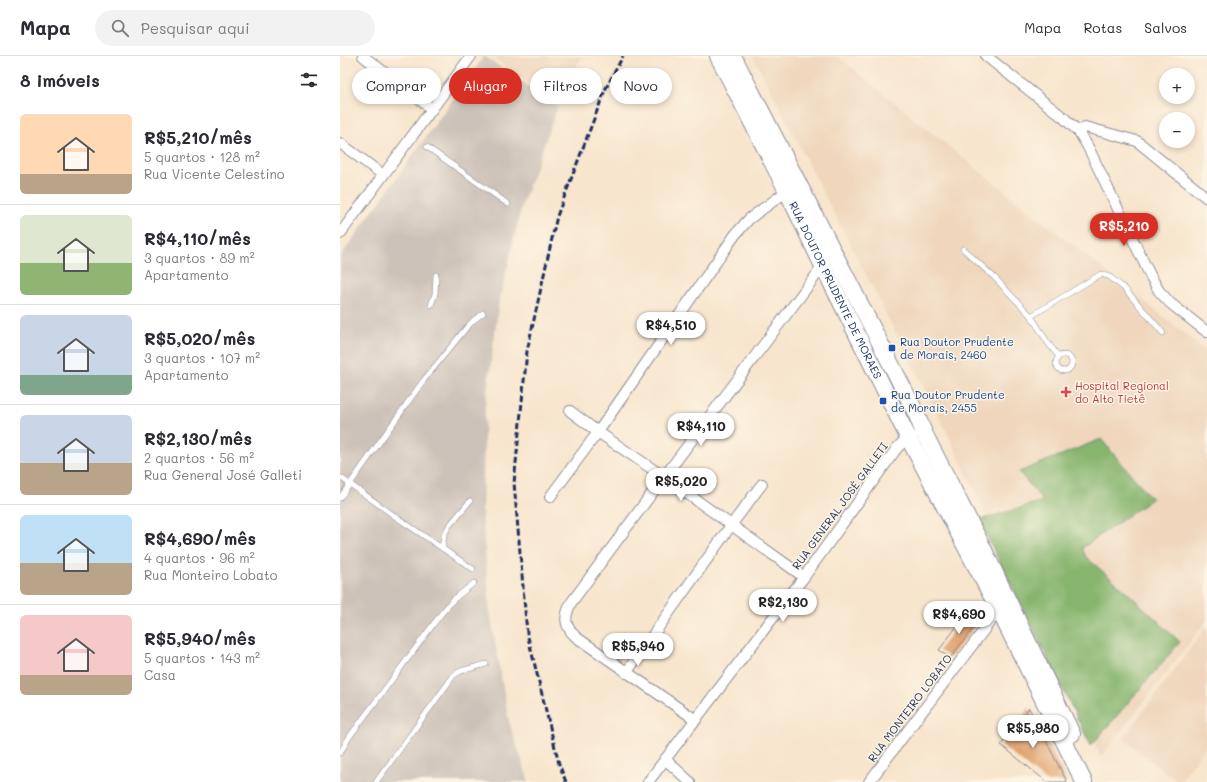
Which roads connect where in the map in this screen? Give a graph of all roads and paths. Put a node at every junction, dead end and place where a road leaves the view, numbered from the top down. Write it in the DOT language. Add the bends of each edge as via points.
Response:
graph roads {
  1 [pos="363,56"];
  2 [pos="471,56"];
  3 [pos="718,56"];
  4 [pos="733,56"];
  5 [pos="986,56"];
  6 [pos="432,110"];
  7 [pos="1079,132"];
  8 [pos="340,143"];
  9 [pos="427,147"];
  10 [pos="383,175"];
  11 [pos="787,191"];
  12 [pos="1207,198"];
  13 [pos="508,204"];
  14 [pos="340,234"];
  15 [pos="963,249"];
  16 [pos="823,266"];
  17 [pos="436,276"];
  18 [pos="431,305"];
  19 [pos="483,313"];
  20 [pos="1032,316"];
  21 [pos="1207,332"];
  22 [pos="1163,333"];
  23 [pos="1059,357"];
  24 [pos="570,411"];
  25 [pos="598,432"];
  26 [pos="924,433"];
  27 [pos="908,437"];
  28 [pos="340,477"];
  29 [pos="664,477"];
  30 [pos="350,484"];
  31 [pos="762,484"];
  32 [pos="550,497"];
  33 [pos="340,498"];
  34 [pos="470,501"];
  35 [pos="732,524"];
  36 [pos="442,548"];
  37 [pos="473,569"];
  38 [pos="804,577"];
  39 [pos="474,583"];
  40 [pos="999,610"];
  41 [pos="486,664"];
  42 [pos="626,673"];
  43 [pos="696,720"];
  44 [pos="340,753"];
  45 [pos="665,759"];
  46 [pos="1078,779"];
  47 [pos="376,782"];
  48 [pos="648,782"];
  49 [pos="690,782"];
  50 [pos="870,782"];
  51 [pos="1096,782"];
  1 -- 6 [label="street"];
  2 -- 6 [label="street"];
  3 -- 11 [label="highway, RUA DOUTOR PRUDENTE DE MORAES"];
  4 -- 26 [label="highway, RUA DOUTOR PRUDENTE DE MORAES"];
  5 -- 7 [label="street"];
  6 -- 10 [label="street"];
  7 -- 12 [label="street" via="1084,127 1137,141"];
  7 -- 21 [label="street" via="1159,291"];
  8 -- 10 [label="street"];
  9 -- 13 [label="lane"];
  10 -- 14 [label="street"];
  11 -- 16 [label="highway, RUA DOUTOR PRUDENTE DE MORAES"];
  11 -- 25 [label="street" via="749,219 736,235"];
  15 -- 20 [label="lane"];
  16 -- 27 [label="highway, RUA DOUTOR PRUDENTE DE MORAES"];
  16 -- 29 [label="street"];
  17 -- 18 [label="lane" via="435,294"];
  19 -- 30 [label="lane" via="467,327 423,381"];
  20 -- 22 [label="lane" via="1101,274 1110,277 1124,288"];
  20 -- 23 [label="lane"];
  24 -- 25 [label="street"];
  25 -- 29 [label="street"];
  25 -- 32 [label="street"];
  26 -- 27 [label="street"];
  26 -- 51 [label="highway, RUA DOUTOR PRUDENTE DE MORAES" via="980,542"];
  27 -- 38 [label="street, RUA GENERAL JOSÉ GALLETI" via="897,448"];
  27 -- 40 [label="highway, RUA DOUTOR PRUDENTE DE MORAES"];
  28 -- 30 [label="lane"];
  29 -- 35 [label="street"];
  29 -- 42 [label="street" via="571,603 567,612 567,626 571,632"];
  30 -- 33 [label="lane"];
  30 -- 36 [label="lane"];
  31 -- 35 [label="street"];
  34 -- 36 [label="lane" via="449,526"];
  35 -- 38 [label="street"];
  35 -- 42 [label="street"];
  36 -- 37 [label="lane"];
  38 -- 43 [label="street, RUA GENERAL JOSÉ GALLETI"];
  39 -- 44 [label="lane" via="441,614"];
  40 -- 46 [label="highway, RUA DOUTOR PRUDENTE DE MORAES"];
  40 -- 50 [label="street, RUA MONTEIRO LOBATO"];
  41 -- 47 [label="lane" via="454,675"];
  42 -- 43 [label="street"];
  43 -- 45 [label="street, RUA GENERAL JOSÉ GALLETI"];
  45 -- 48 [label="street, RUA GENERAL JOSÉ GALLETI"];
  45 -- 49 [label="street"];
}
